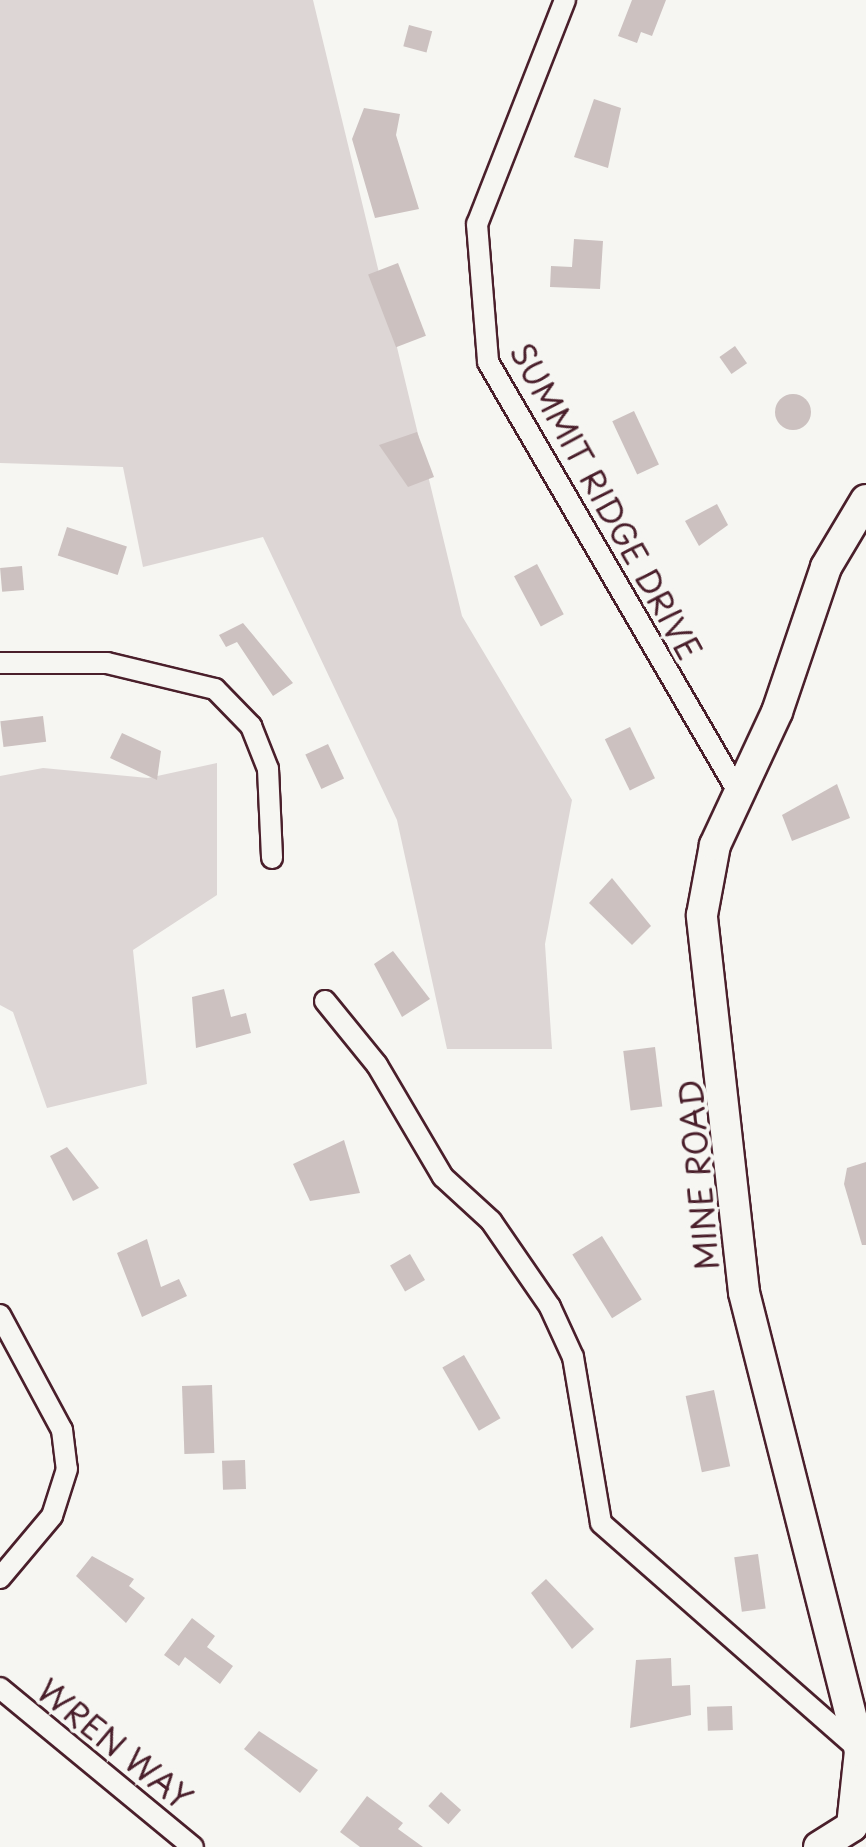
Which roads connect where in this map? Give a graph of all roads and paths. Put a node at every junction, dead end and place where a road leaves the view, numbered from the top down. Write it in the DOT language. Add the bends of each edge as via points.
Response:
graph roads {
  1 [pos="565,0"];
  2 [pos="866,500"];
  3 [pos="0,662"];
  4 [pos="738,792"];
  5 [pos="272,858"];
  6 [pos="326,1000"];
  7 [pos="0,1314"];
  8 [pos="0,1578"];
  9 [pos="0,1688"];
  10 [pos="860,1751"];
  11 [pos="859,1826"];
  12 [pos="193,1847"];
  13 [pos="819,1847"];
  1 -- 4 [label="street, SUMMIT RIDGE DRIVE" via="477,224 488,362"];
  2 -- 4 [label="street, MINE ROAD" via="826,567"];
  3 -- 5 [label="street" via="107,663 215,689 251,726 268,770"];
  4 -- 10 [label="street, MINE ROAD" via="707,872 702,915 744,1292"];
  6 -- 10 [label="street" via="378,1065 443,1177 490,1222 550,1307 573,1357 602,1523"];
  7 -- 8 [label="street" via="62,1430 67,1469 52,1516"];
  9 -- 12 [label="street, WREN WAY"];
  10 -- 11 [label="street, MINE ROAD"];
  11 -- 13 [label="street, MINE ROAD"];
}
